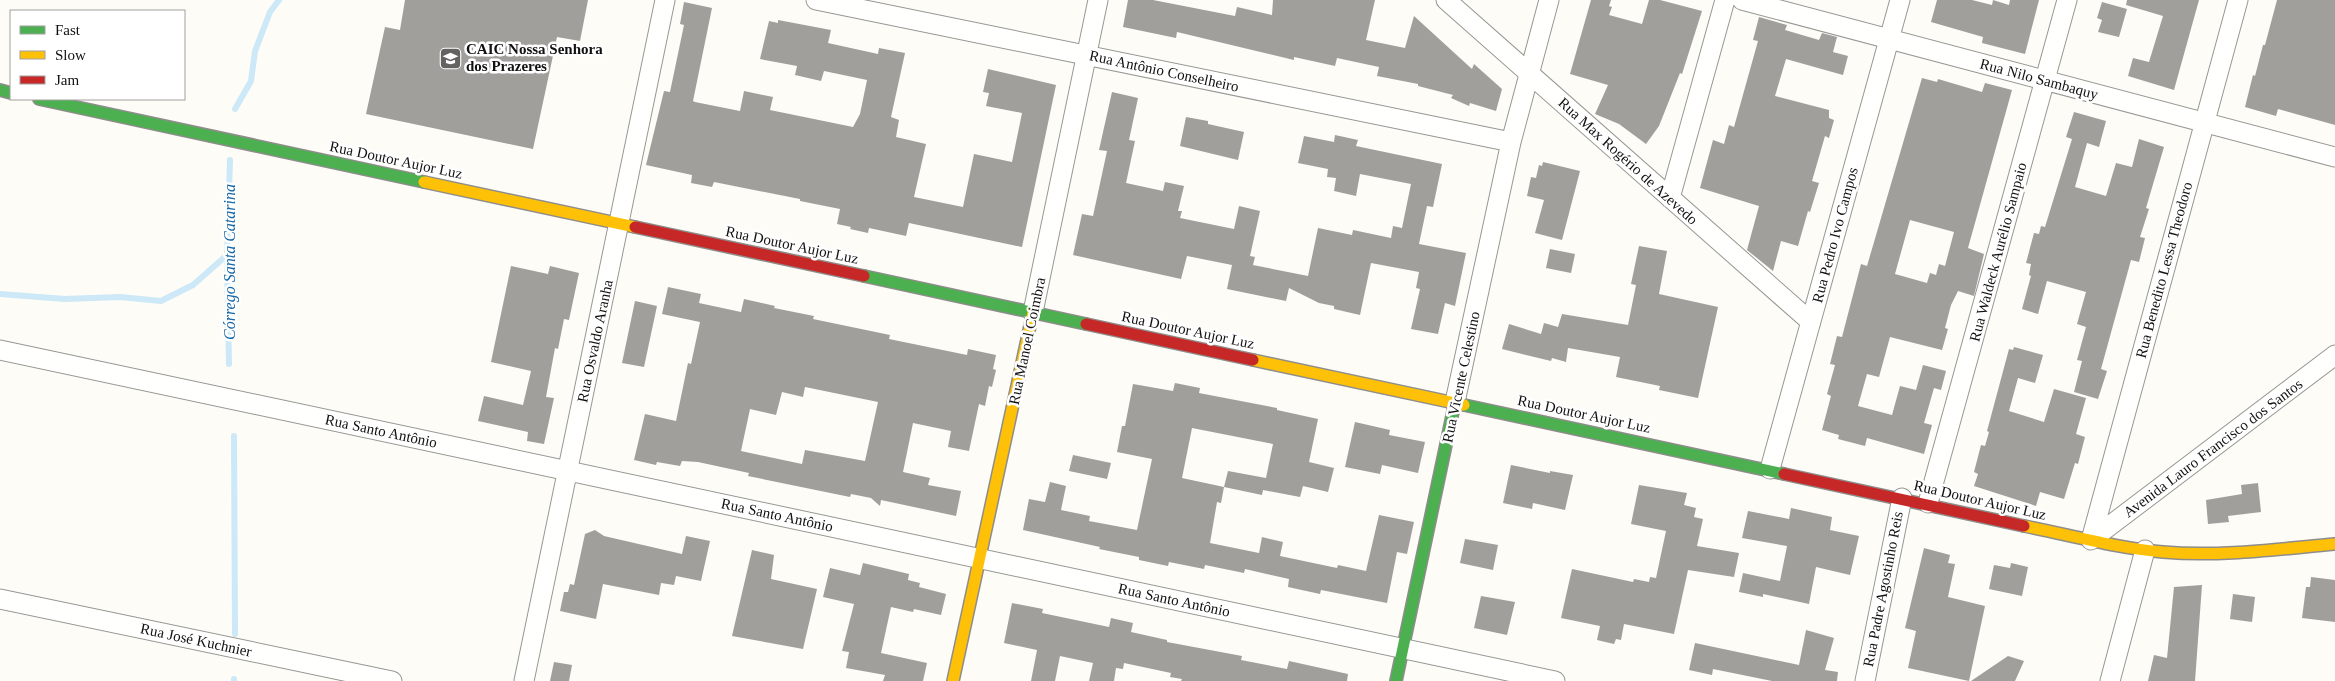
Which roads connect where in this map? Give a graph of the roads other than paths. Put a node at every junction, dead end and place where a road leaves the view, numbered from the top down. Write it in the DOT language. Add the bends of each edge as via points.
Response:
graph roads {
  1 [pos="665,0"];
  2 [pos="816,0"];
  3 [pos="1098,0"];
  4 [pos="1446,0"];
  5 [pos="1549,0"];
  6 [pos="1725,0"];
  7 [pos="1742,0"];
  8 [pos="1900,0"];
  9 [pos="2067,0"];
  10 [pos="2238,0"];
  11 [pos="1889,39"];
  12 [pos="1087,56"];
  13 [pos="1529,74"];
  14 [pos="2045,80"];
  15 [pos="44,100"];
  16 [pos="2205,123"];
  17 [pos="1511,142"];
  18 [pos="2335,157"];
  19 [pos="1670,198"];
  20 [pos="619,223"];
  21 [pos="1033,312"];
  22 [pos="1811,322"];
  23 [pos="0,350"];
  24 [pos="2335,355"];
  25 [pos="1455,402"];
  26 [pos="1770,469"];
  27 [pos="568,471"];
  28 [pos="1902,498"];
  29 [pos="1928,503"];
  30 [pos="2090,540"];
  31 [pos="2335,544"];
  32 [pos="2144,550"];
  33 [pos="980,558"];
  34 [pos="0,599"];
  35 [pos="1403,649"];
  36 [pos="392,681"];
  37 [pos="524,681"];
  38 [pos="953,681"];
  39 [pos="1396,681"];
  40 [pos="1555,681"];
  41 [pos="1865,681"];
  42 [pos="2110,681"];
  1 -- 20 [label="street, Rua Osvaldo Aranha"];
  2 -- 12 [label="street, Rua Antônio Conselheiro"];
  3 -- 12 [label="street, Rua Manoel Coimbra"];
  4 -- 13 [label="street, Rua Max Rogério de Azevedo"];
  5 -- 13 [label="street, Rua Vicente Celestino"];
  6 -- 19 [label="street"];
  7 -- 11 [label="street, Rua Nilo Sambaquy"];
  8 -- 11 [label="street, Rua Pedro Ivo Campos"];
  9 -- 14 [label="street, Rua Waldeck Aurélio Sampaio"];
  10 -- 16 [label="street, Rua Benedito Lessa Theodoro"];
  11 -- 14 [label="street, Rua Nilo Sambaquy"];
  11 -- 22 [label="street, Rua Pedro Ivo Campos"];
  12 -- 17 [label="street, Rua Antônio Conselheiro"];
  12 -- 21 [label="street, Rua Manoel Coimbra"];
  13 -- 17 [label="street, Rua Vicente Celestino"];
  13 -- 19 [label="street, Rua Max Rogério de Azevedo"];
  14 -- 16 [label="street, Rua Nilo Sambaquy"];
  14 -- 29 [label="street, Rua Waldeck Aurélio Sampaio"];
  15 -- 20 [label="street, Rua Doutor Aujor Luz"];
  16 -- 18 [label="street, Rua Nilo Sambaquy"];
  16 -- 30 [label="street, Rua Benedito Lessa Theodoro"];
  17 -- 25 [label="street, Rua Vicente Celestino"];
  19 -- 22 [label="street, Rua Max Rogério de Azevedo"];
  20 -- 21 [label="street, Rua Doutor Aujor Luz"];
  20 -- 27 [label="street, Rua Osvaldo Aranha"];
  21 -- 25 [label="street, Rua Doutor Aujor Luz"];
  21 -- 33 [label="street, Rua Manoel Coimbra"];
  22 -- 26 [label="street, Rua Pedro Ivo Campos"];
  23 -- 27 [label="street, Rua Santo Antônio"];
  24 -- 30 [label="street, Avenida Lauro Francisco dos Santos"];
  25 -- 26 [label="street, Rua Doutor Aujor Luz"];
  25 -- 35 [label="street, Rua Vicente Celestino"];
  26 -- 28 [label="street, Rua Doutor Aujor Luz"];
  27 -- 33 [label="street, Rua Santo Antônio"];
  27 -- 37 [label="street, Rua Osvaldo Aranha"];
  28 -- 29 [label="street, Rua Doutor Aujor Luz"];
  28 -- 41 [label="street, Rua Padre Agostinho Reis"];
  29 -- 30 [label="street, Rua Doutor Aujor Luz"];
  30 -- 32 [label="street, Rua Doutor Aujor Luz"];
  31 -- 32 [label="street, Rua Doutor Aujor Luz" via="2205,553"];
  32 -- 42 [label="street"];
  33 -- 35 [label="street, Rua Santo Antônio"];
  33 -- 38 [label="street, Rua Manoel Coimbra"];
  34 -- 36 [label="street, Rua José Kuchnier"];
  35 -- 39 [label="street, Rua Vicente Celestino"];
  35 -- 40 [label="street, Rua Santo Antônio"];
}
